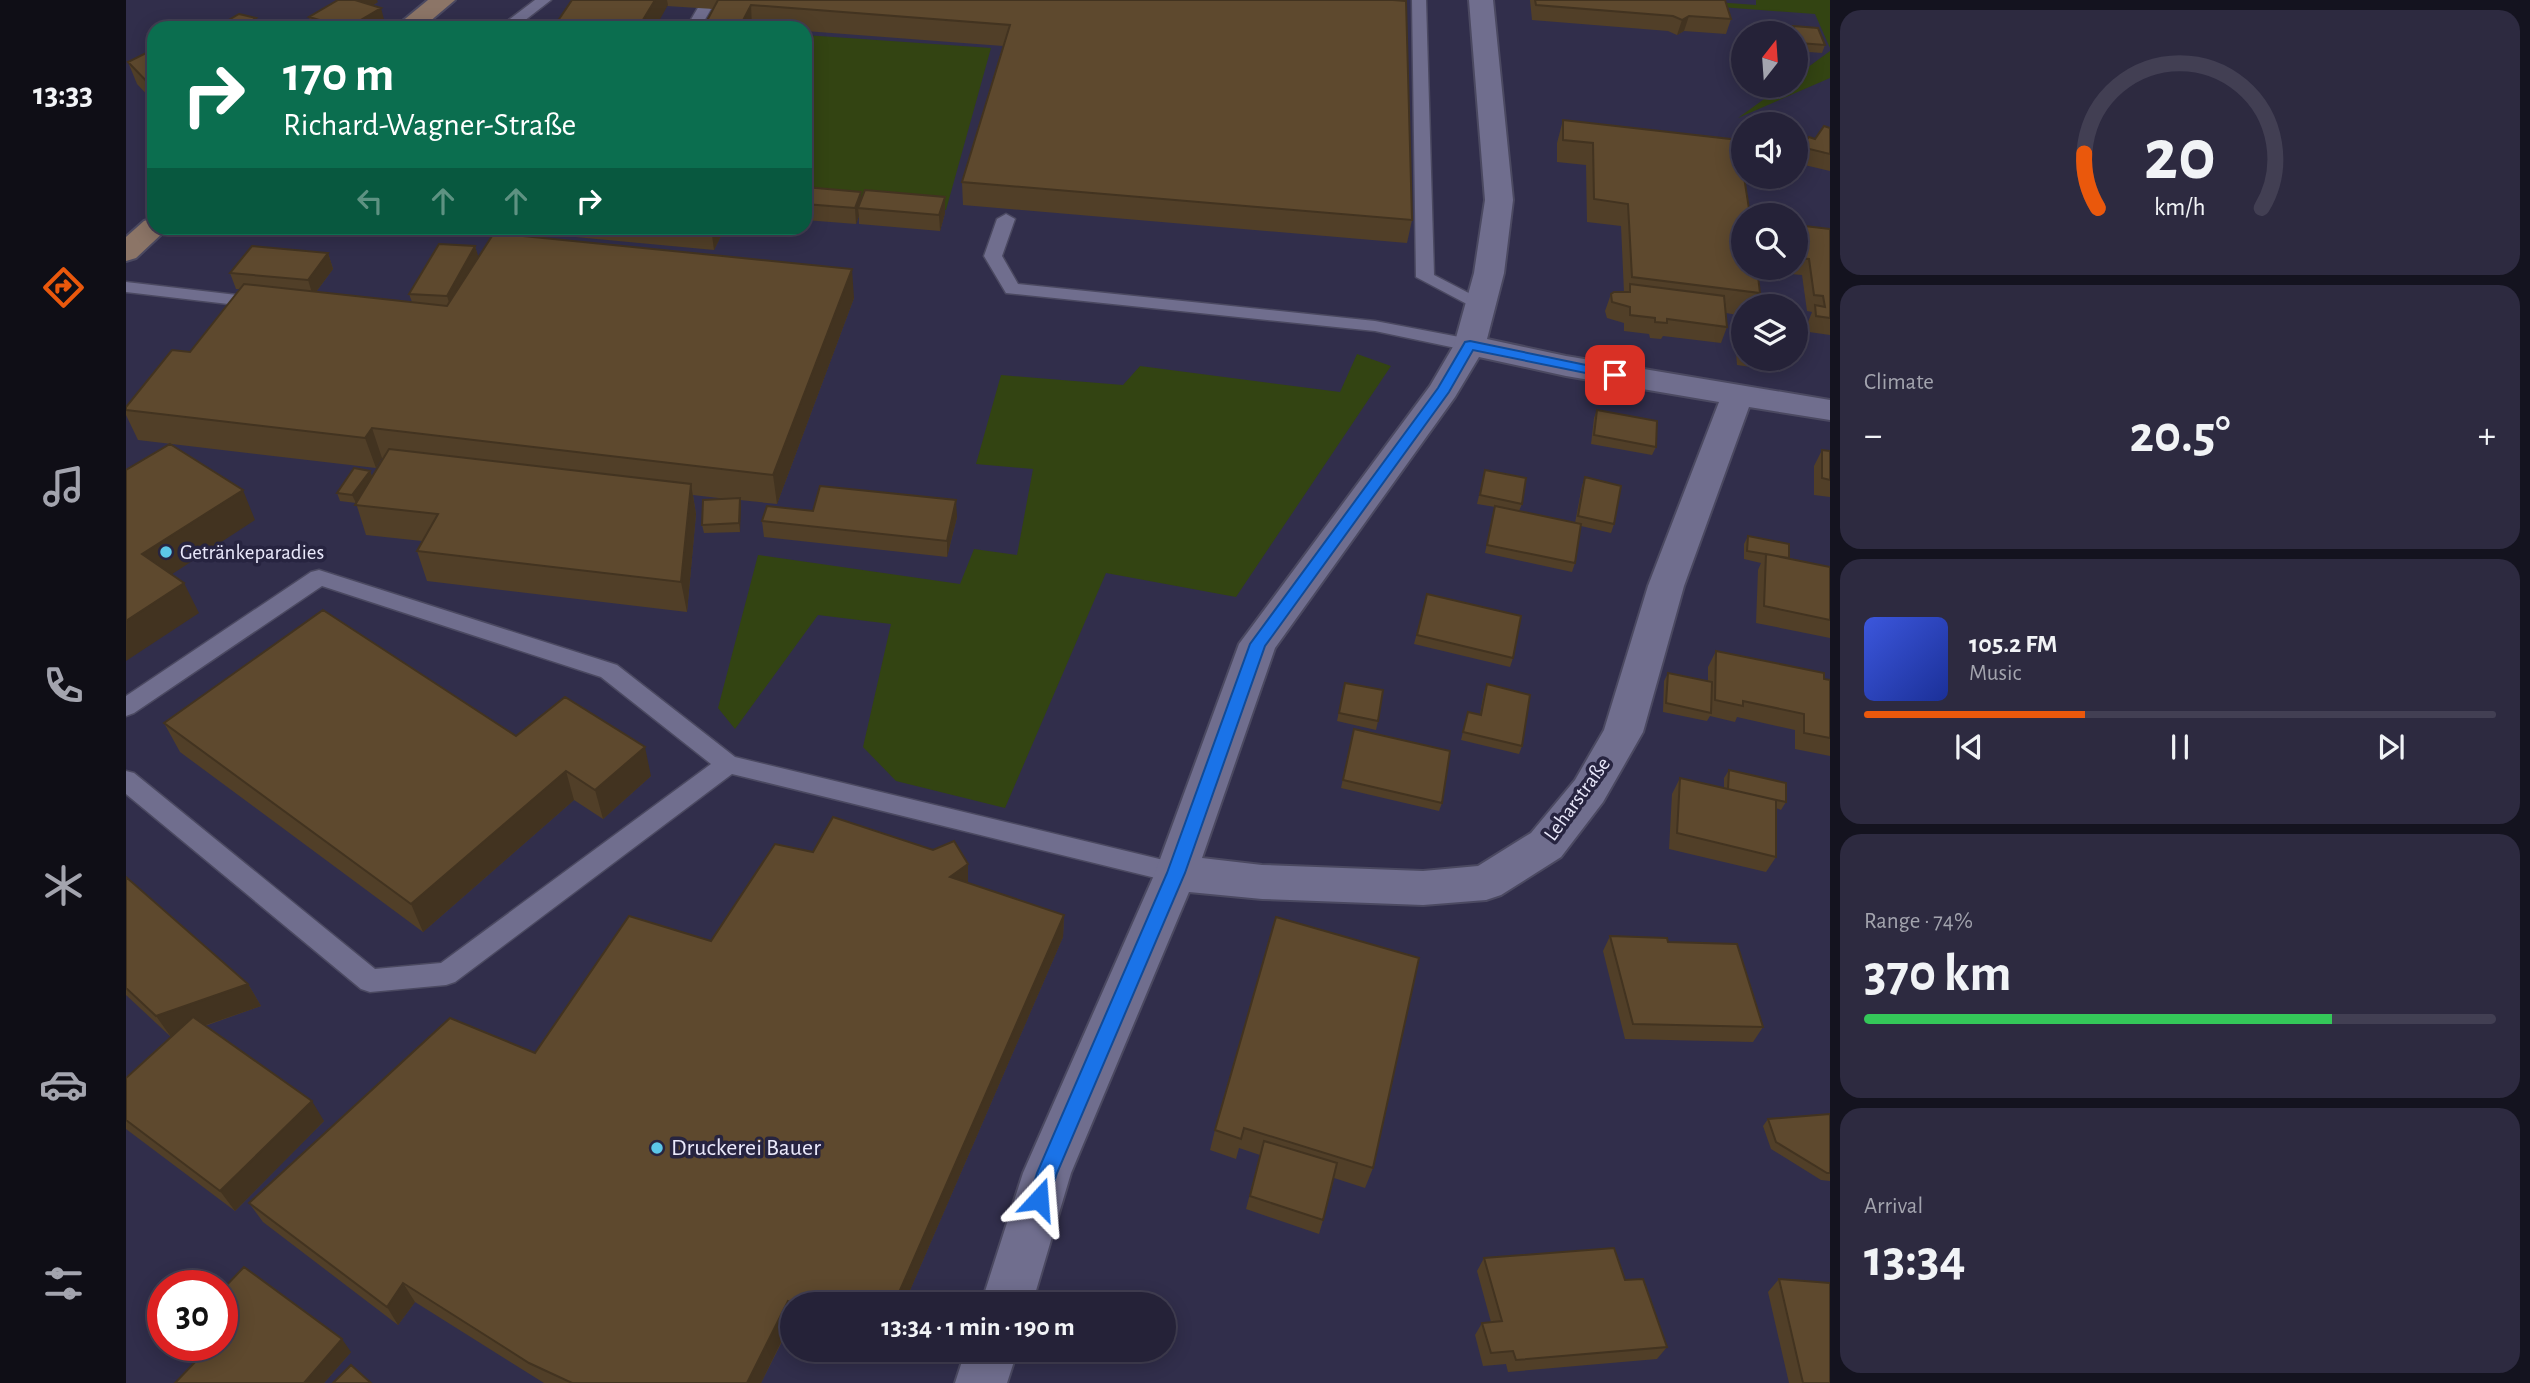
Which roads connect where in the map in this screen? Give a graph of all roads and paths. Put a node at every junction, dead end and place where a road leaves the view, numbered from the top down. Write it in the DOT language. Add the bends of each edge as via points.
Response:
graph roads {
  1 [pos="443,0"];
  2 [pos="544,0"];
  3 [pos="1419,0"];
  4 [pos="1481,0"];
  5 [pos="704,9"];
  6 [pos="415,21"];
  7 [pos="515,21"];
  8 [pos="697,21"];
  9 [pos="1006,219"];
  10 [pos="147,234"];
  11 [pos="126,252"];
  12 [pos="126,287"];
  13 [pos="280,305"];
  14 [pos="1480,306"];
  15 [pos="1470,345"];
  16 [pos="1737,396"];
  17 [pos="1830,410"];
  18 [pos="126,707"];
  19 [pos="728,764"];
  20 [pos="126,780"];
  21 [pos="1176,873"];
  22 [pos="1010,1292"];
  23 [pos="988,1362"];
  24 [pos="981,1383"];
  1 -- 6 [label="main road"];
  2 -- 7 [label="lane"];
  3 -- 14 [label="lane" via="1425,277"];
  4 -- 14 [label="street" via="1499,200"];
  5 -- 8 [label="lane"];
  9 -- 15 [label="lane" via="993,256 1012,289 1375,326"];
  10 -- 11 [label="main road"];
  12 -- 13 [label="lane"];
  14 -- 15 [label="street"];
  15 -- 16 [label="street"];
  15 -- 21 [label="street" via="1438,397 1258,644"];
  16 -- 17 [label="street"];
  16 -- 21 [label="street, Leharstraße" via="1666,586 1623,732 1589,791 1546,845 1486,883 1423,888 1262,882"];
  18 -- 19 [label="lane" via="319,577 609,671"];
  19 -- 20 [label="lane" via="446,974 370,981"];
  19 -- 21 [label="lane"];
  21 -- 22 [label="street" via="1047,1173"];
  23 -- 24 [label="street"];
}
